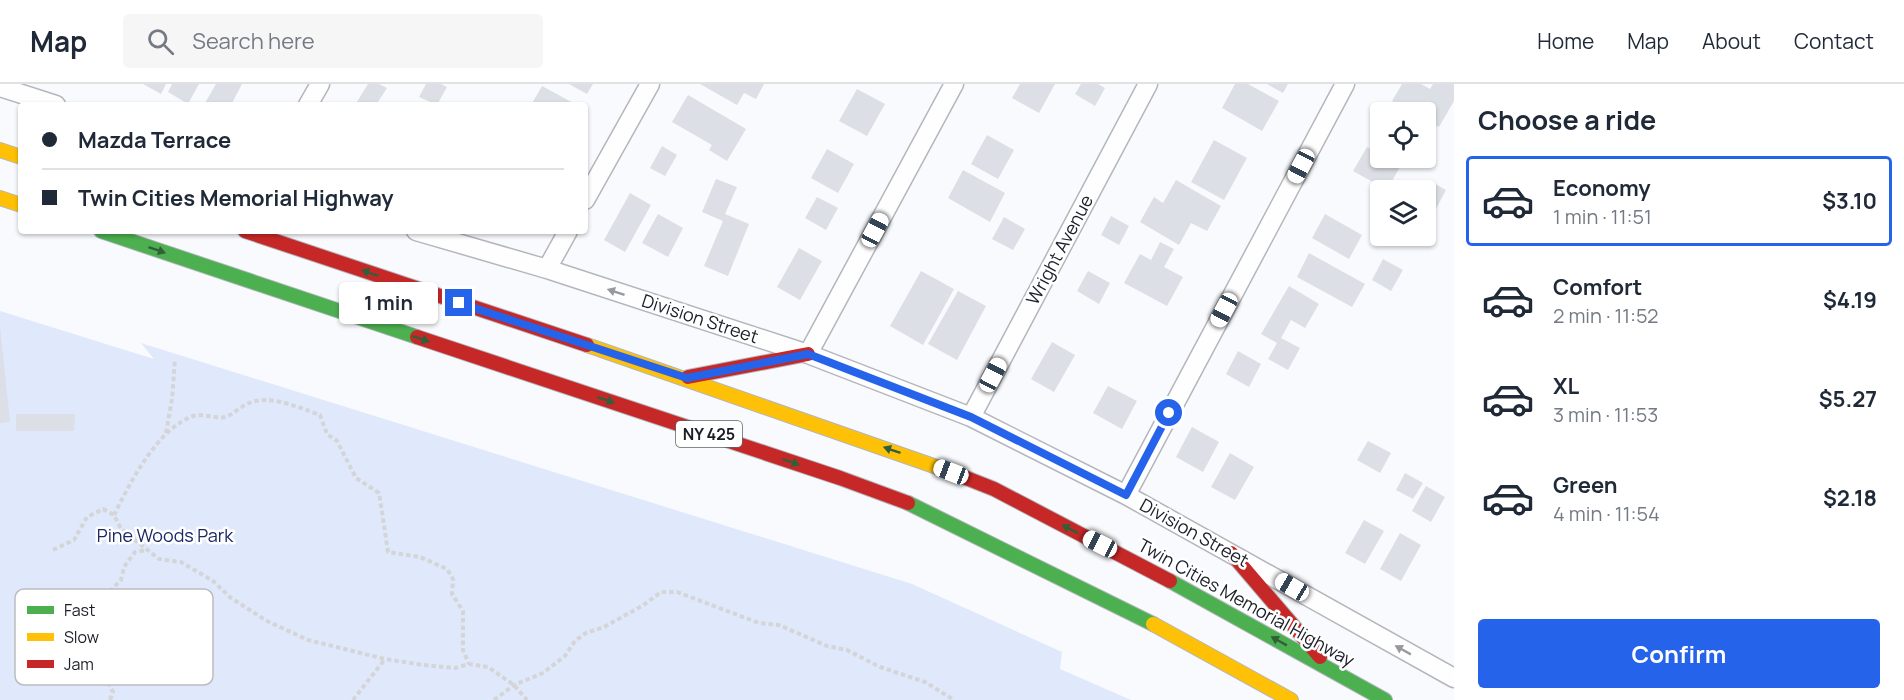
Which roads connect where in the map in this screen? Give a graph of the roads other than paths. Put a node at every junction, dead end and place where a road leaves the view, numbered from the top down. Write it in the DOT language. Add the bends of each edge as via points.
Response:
graph roads {
  1 [pos="320,84"];
  2 [pos="650,84"];
  3 [pos="954,84"];
  4 [pos="1148,84"];
  5 [pos="1345,84"];
  6 [pos="0,85"];
  7 [pos="48,102"];
  8 [pos="310,102"];
  9 [pos="0,150"];
  10 [pos="18,156"];
  11 [pos="588,195"];
  12 [pos="0,198"];
  13 [pos="18,203"];
  14 [pos="110,234"];
  15 [pos="254,234"];
  16 [pos="426,234"];
  17 [pos="566,234"];
  18 [pos="547,269"];
  19 [pos="808,354"];
  20 [pos="687,378"];
  21 [pos="971,417"];
  22 [pos="1126,495"];
  23 [pos="1231,553"];
  24 [pos="1331,669"];
  25 [pos="1454,678"];
  26 [pos="1291,700"];
  27 [pos="1385,700"];
  1 -- 8 [label="street"];
  2 -- 11 [label="street"];
  3 -- 19 [label="street"];
  4 -- 21 [label="street, Wright Avenue"];
  5 -- 22 [label="street"];
  6 -- 7 [label="street"];
  9 -- 10 [label="main road"];
  12 -- 13 [label="main road"];
  14 -- 26 [label="main road, NY 425, one-way" via="919,507 1123,607"];
  20 -- 15 [label="main road, Twin Cities Memorial Highway / NY 425, one-way"];
  16 -- 18 [label="street, Division Street"];
  17 -- 18 [label="street"];
  19 -- 18 [label="street, Division Street, one-way"];
  19 -- 20 [label="main road"];
  19 -- 21 [label="street, Division Street"];
  24 -- 20 [label="main road, Twin Cities Memorial Highway / NY 425, one-way" via="994,489"];
  21 -- 22 [label="street, Division Street"];
  22 -- 23 [label="street, Division Street"];
  23 -- 24 [label="main road"];
  25 -- 23 [label="street, Division Street, one-way"];
  24 -- 27 [label="main road, Twin Cities Memorial Highway / NY 425"];
}
